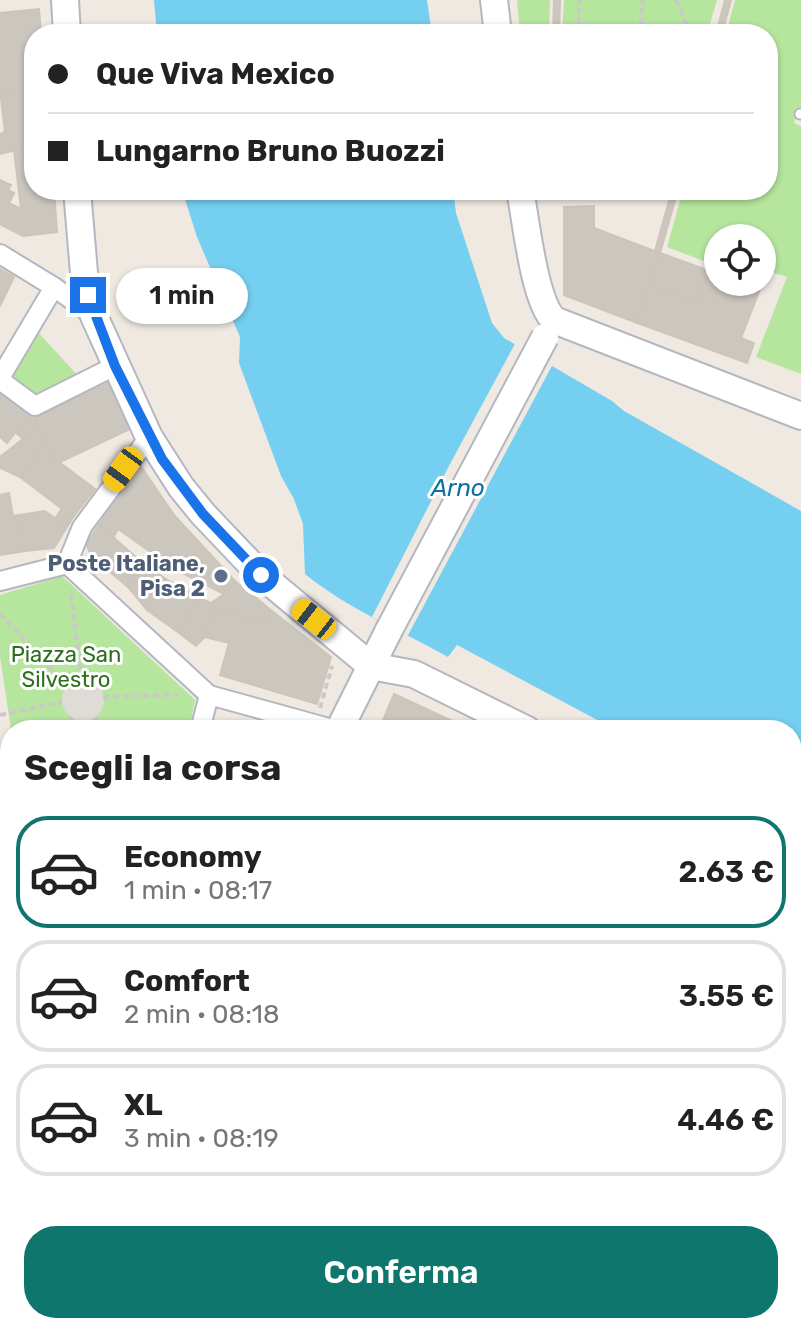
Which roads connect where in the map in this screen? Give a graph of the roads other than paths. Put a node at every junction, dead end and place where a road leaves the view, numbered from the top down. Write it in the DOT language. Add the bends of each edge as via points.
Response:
graph roads {
  1 [pos="65,0"];
  2 [pos="494,0"];
  3 [pos="66,24"];
  4 [pos="497,24"];
  5 [pos="78,200"];
  6 [pos="522,200"];
  7 [pos="0,254"];
  8 [pos="54,287"];
  9 [pos="94,316"];
  10 [pos="549,328"];
  11 [pos="115,366"];
  12 [pos="0,379"];
  13 [pos="801,416"];
  14 [pos="149,437"];
  15 [pos="67,564"];
  16 [pos="0,581"];
  17 [pos="371,666"];
  18 [pos="209,695"];
  19 [pos="203,720"];
  20 [pos="300,720"];
  21 [pos="342,720"];
  22 [pos="507,720"];
  1 -- 3 [label="street"];
  2 -- 4 [label="street"];
  5 -- 9 [label="street"];
  6 -- 10 [label="street"];
  7 -- 8 [label="street"];
  8 -- 9 [label="street"];
  8 -- 12 [label="street"];
  9 -- 11 [label="street"];
  10 -- 13 [label="street"];
  10 -- 17 [label="street, bridge"];
  11 -- 12 [label="street" via="35,406"];
  11 -- 14 [label="street"];
  14 -- 15 [label="street" via="82,527"];
  14 -- 17 [label="street" via="181,487 245,559"];
  15 -- 16 [label="street"];
  15 -- 18 [label="street"];
  17 -- 21 [label="street"];
  17 -- 22 [label="street" via="414,674"];
  18 -- 19 [label="street"];
  18 -- 20 [label="street"];
}
